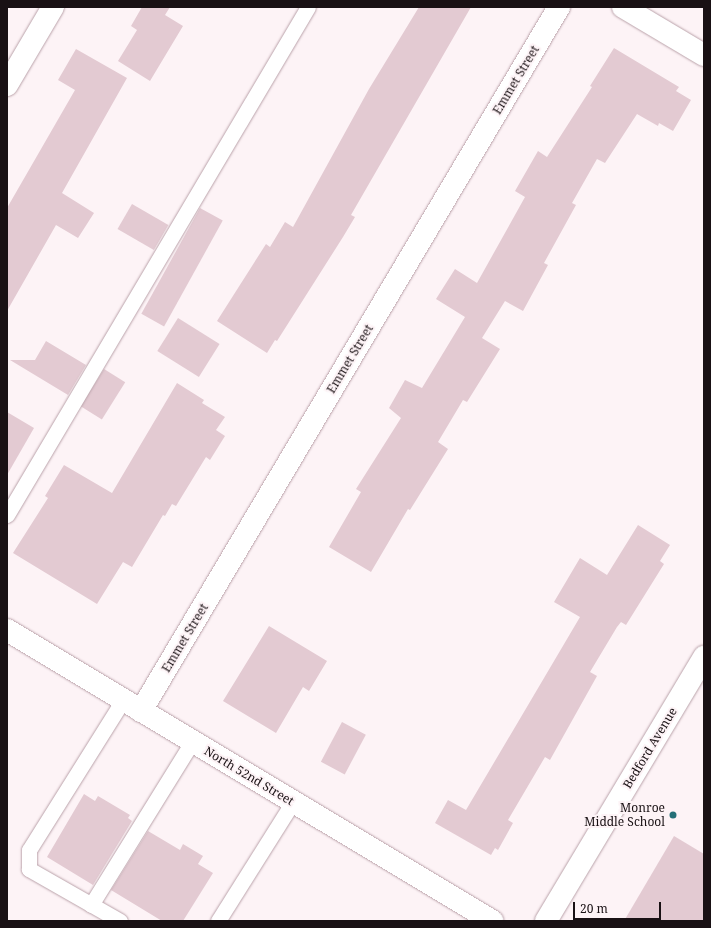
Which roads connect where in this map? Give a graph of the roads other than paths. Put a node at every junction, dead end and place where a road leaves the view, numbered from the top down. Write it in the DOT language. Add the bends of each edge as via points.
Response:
graph roads {
  1 [pos="53,7"];
  2 [pos="308,7"];
  3 [pos="559,7"];
  4 [pos="623,7"];
  5 [pos="704,55"];
  6 [pos="7,85"];
  7 [pos="7,515"];
  8 [pos="7,630"];
  9 [pos="704,657"];
  10 [pos="123,700"];
  11 [pos="142,711"];
  12 [pos="192,742"];
  13 [pos="293,802"];
  14 [pos="91,905"];
  15 [pos="120,921"];
  16 [pos="218,921"];
  17 [pos="492,921"];
  18 [pos="546,921"];
  1 -- 6 [label="street"];
  2 -- 7 [label="lane"];
  3 -- 11 [label="street, Emmet Street"];
  4 -- 5 [label="street"];
  8 -- 10 [label="street, North 52nd Street"];
  9 -- 18 [label="street, Bedford Avenue"];
  10 -- 11 [label="street, North 52nd Street"];
  10 -- 14 [label="lane" via="29,850 29,869"];
  11 -- 12 [label="street, North 52nd Street"];
  12 -- 13 [label="street, North 52nd Street"];
  12 -- 14 [label="lane"];
  13 -- 16 [label="lane"];
  13 -- 17 [label="street, North 52nd Street"];
  14 -- 15 [label="lane"];
}
